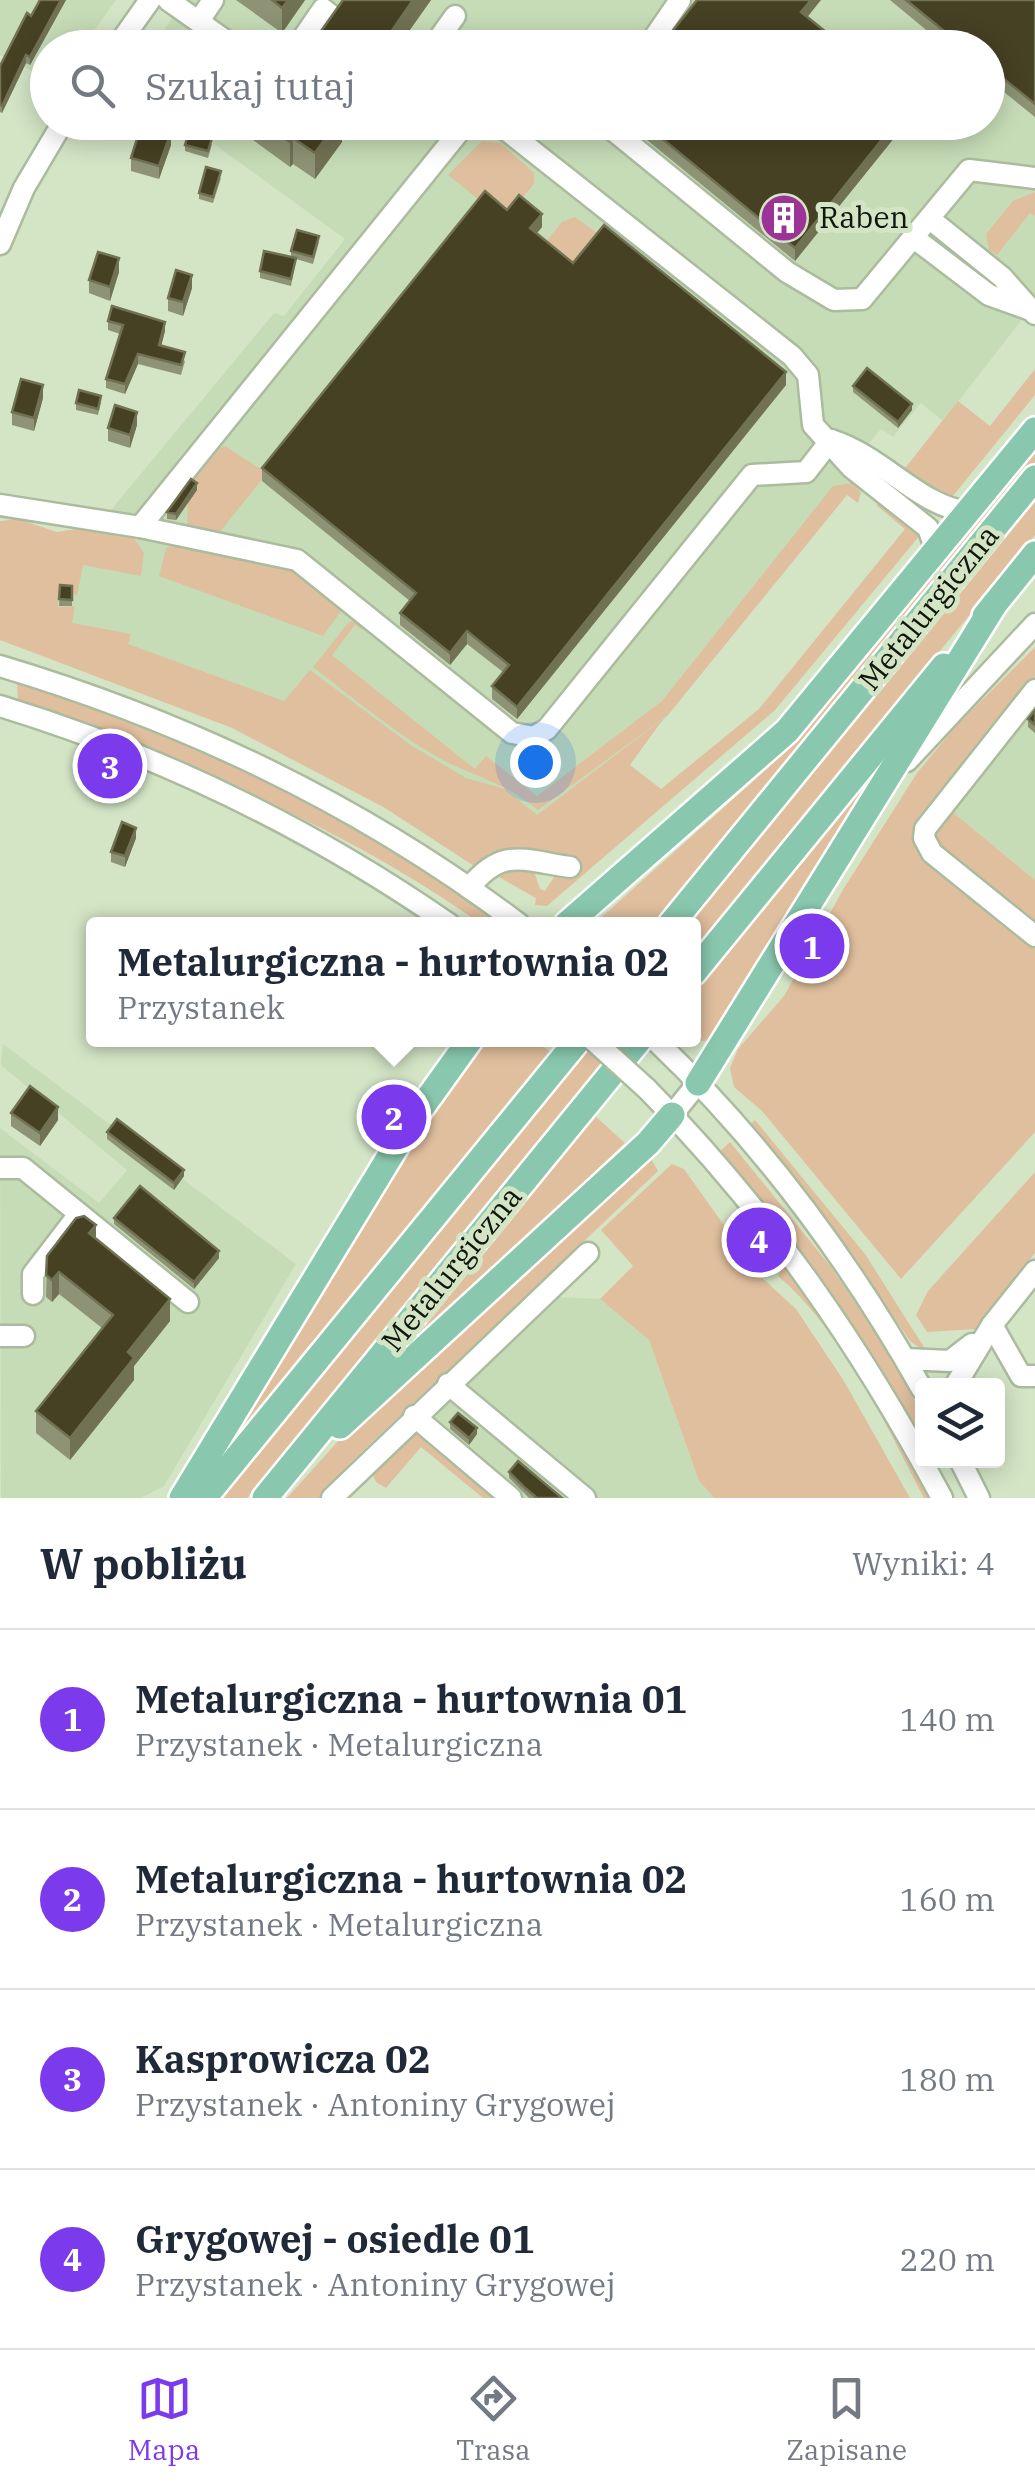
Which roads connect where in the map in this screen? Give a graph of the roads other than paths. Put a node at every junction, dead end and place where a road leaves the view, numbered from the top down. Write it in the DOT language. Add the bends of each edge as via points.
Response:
graph roads {
  1 [pos="213,0"];
  2 [pos="680,0"];
  3 [pos="152,1"];
  4 [pos="332,16"];
  5 [pos="456,16"];
  6 [pos="198,21"];
  7 [pos="130,30"];
  8 [pos="211,30"];
  9 [pos="309,30"];
  10 [pos="446,30"];
  11 [pos="660,30"];
  12 [pos="52,140"];
  13 [pos="452,140"];
  14 [pos="519,140"];
  15 [pos="624,140"];
  16 [pos="1035,178"];
  17 [pos="930,219"];
  18 [pos="914,238"];
  19 [pos="0,244"];
  20 [pos="1032,312"];
  21 [pos="1035,430"];
  22 [pos="831,440"];
  23 [pos="1035,478"];
  24 [pos="0,505"];
  25 [pos="968,512"];
  26 [pos="140,527"];
  27 [pos="936,550"];
  28 [pos="1035,554"];
  29 [pos="994,605"];
  30 [pos="1035,624"];
  31 [pos="0,666"];
  32 [pos="1035,690"];
  33 [pos="0,706"];
  34 [pos="0,718"];
  35 [pos="32,718"];
  36 [pos="874,801"];
  37 [pos="570,867"];
  38 [pos="469,888"];
  39 [pos="438,917"];
  40 [pos="509,917"];
  41 [pos="575,917"];
  42 [pos="677,917"];
  43 [pos="1035,936"];
  44 [pos="701,963"];
  45 [pos="465,1047"];
  46 [pos="572,1047"];
  47 [pos="601,1047"];
  48 [pos="633,1047"];
  49 [pos="662,1047"];
  50 [pos="698,1084"];
  51 [pos="672,1114"];
  52 [pos="0,1168"];
  53 [pos="79,1214"];
  54 [pos="588,1254"];
  55 [pos="1035,1271"];
  56 [pos="34,1294"];
  57 [pos="188,1302"];
  58 [pos="992,1325"];
  59 [pos="0,1336"];
  60 [pos="24,1336"];
  61 [pos="905,1359"];
  62 [pos="1035,1376"];
  63 [pos="916,1378"];
  64 [pos="960,1378"];
  65 [pos="448,1384"];
  66 [pos="414,1416"];
  67 [pos="964,1468"];
  68 [pos="273,1489"];
  69 [pos="182,1498"];
  70 [pos="204,1498"];
  71 [pos="332,1498"];
  72 [pos="511,1498"];
  73 [pos="584,1498"];
  74 [pos="942,1498"];
  75 [pos="979,1498"];
  1 -- 6 [label="street"];
  2 -- 11 [label="street"];
  3 -- 6 [label="street"];
  3 -- 7 [label="street"];
  4 -- 9 [label="street" via="323,10"];
  5 -- 10 [label="street"];
  6 -- 8 [label="street"];
  12 -- 19 [label="street"];
  13 -- 26 [label="street"];
  14 -- 22 [label="street" via="792,356 808,376 813,425"];
  15 -- 18 [label="street" via="787,272 834,300 862,299"];
  16 -- 17 [label="street" via="969,170"];
  17 -- 18 [label="street"];
  17 -- 20 [label="street" via="1002,277"];
  18 -- 20 [label="street" via="989,295"];
  21 -- 25 [label="main road"];
  22 -- 25 [label="street" via="864,450 944,509"];
  22 -- 26 [label="street" via="806,472 752,475 534,738 512,733 297,560"];
  22 -- 27 [label="street" via="852,468 928,528"];
  23 -- 42 [label="main road, Metalurgiczna"];
  24 -- 26 [label="street"];
  25 -- 27 [label="main road"];
  27 -- 41 [label="main road" via="787,731"];
  28 -- 29 [label="main road, Metalurgiczna"];
  29 -- 36 [label="main road"];
  29 -- 44 [label="main road, Metalurgiczna"];
  30 -- 36 [label="street"];
  31 -- 38 [label="street" via="125,707 240,756 364,821"];
  32 -- 43 [label="street" via="925,828 924,838 932,854"];
  33 -- 35 [label="street"];
  34 -- 35 [label="street"];
  35 -- 39 [label="street" via="131,753 257,810"];
  36 -- 50 [label="main road"];
  37 -- 38 [label="street" via="506,858 485,868"];
  38 -- 40 [label="street"];
  45 -- 69 [label="main road" via="409,1125"];
  46 -- 70 [label="main road, Metalurgiczna"];
  47 -- 51 [label="street, bridge"];
  48 -- 68 [label="main road, Metalurgiczna"];
  49 -- 50 [label="street"];
  50 -- 51 [label="street"];
  50 -- 61 [label="street" via="830,1241"];
  51 -- 68 [label="main road"];
  51 -- 74 [label="street" via="806,1274 868,1364"];
  52 -- 53 [label="street" via="22,1168"];
  53 -- 56 [label="street" via="33,1274"];
  53 -- 57 [label="street"];
  54 -- 65 [label="street"];
  55 -- 58 [label="street"];
  58 -- 61 [label="street" via="950,1361"];
  58 -- 62 [label="street" via="1021,1376"];
  58 -- 64 [label="street"];
  59 -- 60 [label="street"];
  61 -- 63 [label="street"];
  65 -- 66 [label="street"];
  65 -- 73 [label="street"];
  66 -- 71 [label="street"];
  66 -- 72 [label="street"];
  67 -- 75 [label="street"];
}
